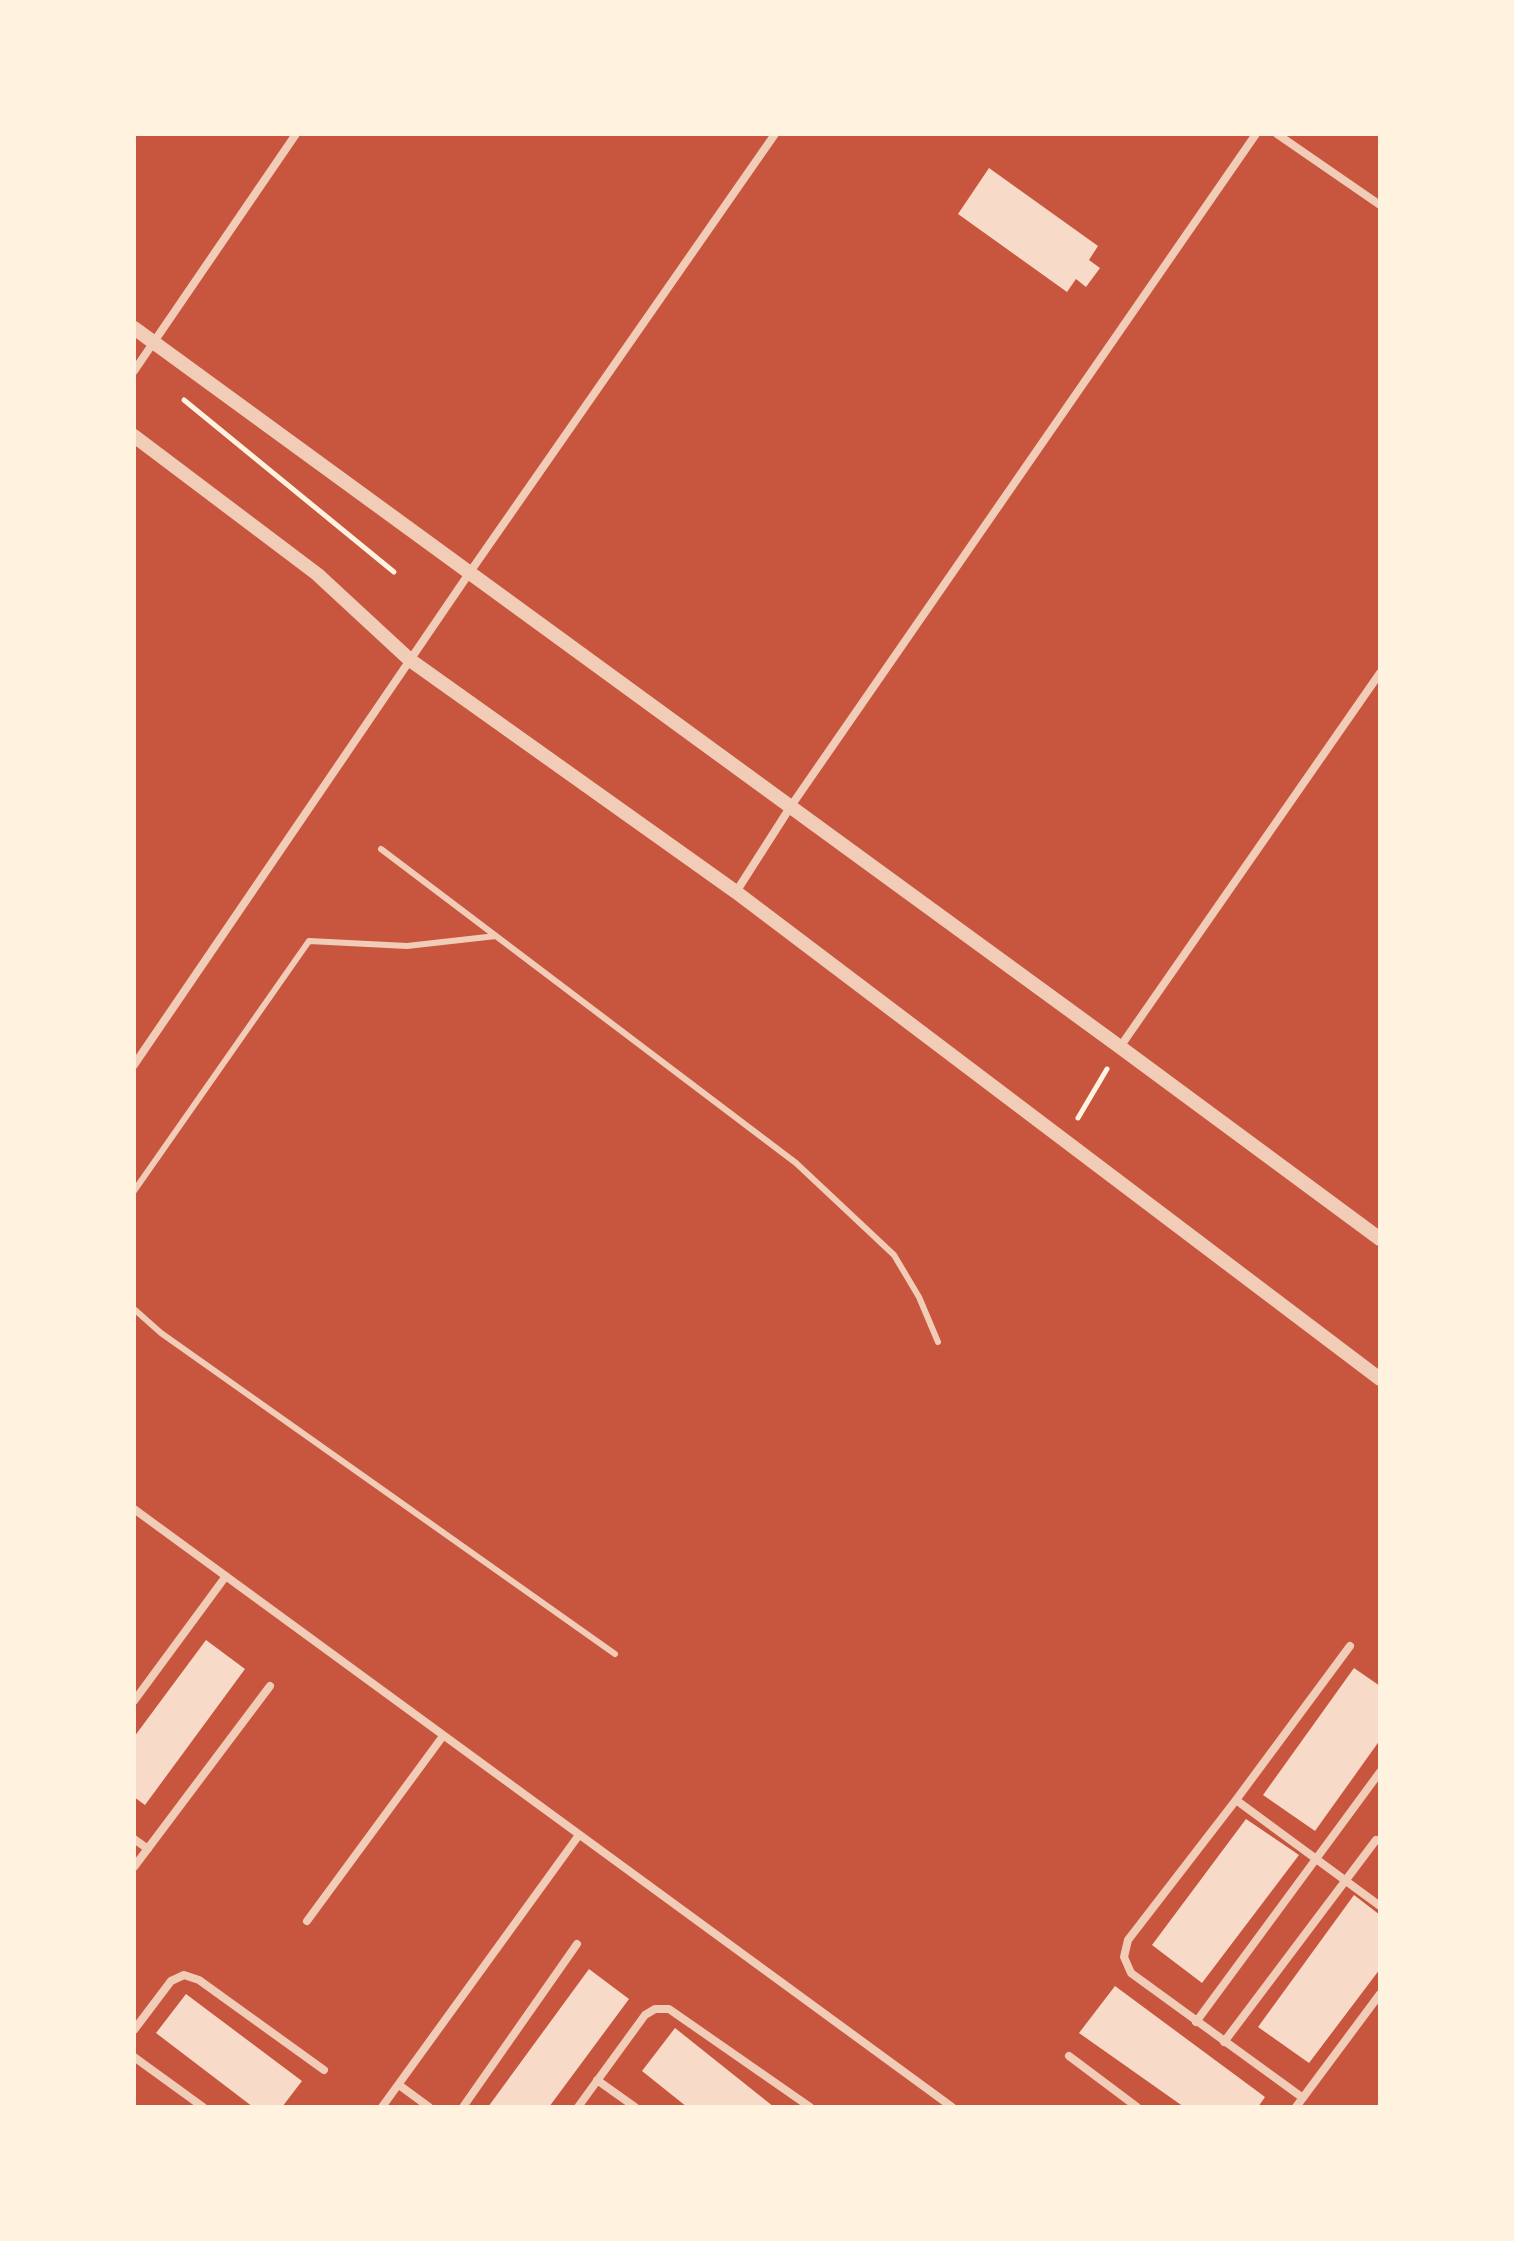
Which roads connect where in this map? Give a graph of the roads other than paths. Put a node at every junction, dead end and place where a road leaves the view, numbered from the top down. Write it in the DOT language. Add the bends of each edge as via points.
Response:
graph roads {
  1 [pos="296,134"];
  2 [pos="775,134"];
  3 [pos="1256,134"];
  4 [pos="1277,134"];
  5 [pos="1380,205"];
  6 [pos="134,328"];
  7 [pos="154,341"];
  8 [pos="134,370"];
  9 [pos="134,436"];
  10 [pos="470,572"];
  11 [pos="410,660"];
  12 [pos="1380,673"];
  13 [pos="791,806"];
  14 [pos="381,849"];
  15 [pos="736,892"];
  16 [pos="497,936"];
  17 [pos="1120,1047"];
  18 [pos="134,1065"];
  19 [pos="134,1191"];
  20 [pos="1380,1239"];
  21 [pos="134,1309"];
  22 [pos="938,1342"];
  23 [pos="1380,1379"];
  24 [pos="134,1509"];
  25 [pos="226,1576"];
  26 [pos="1350,1646"];
  27 [pos="615,1654"];
  28 [pos="270,1686"];
  29 [pos="134,1701"];
  30 [pos="443,1736"];
  31 [pos="1380,1772"];
  32 [pos="1236,1800"];
  33 [pos="579,1835"];
  34 [pos="134,1839"];
  35 [pos="1376,1840"];
  36 [pos="148,1849"];
  37 [pos="1316,1859"];
  38 [pos="134,1867"];
  39 [pos="1346,1881"];
  40 [pos="1380,1906"];
  41 [pos="307,1921"];
  42 [pos="577,1944"];
  43 [pos="1380,1994"];
  44 [pos="1196,2022"];
  45 [pos="134,2030"];
  46 [pos="1224,2042"];
  47 [pos="1069,2056"];
  48 [pos="134,2057"];
  49 [pos="324,2070"];
  50 [pos="597,2080"];
  51 [pos="399,2085"];
  52 [pos="1303,2098"];
  53 [pos="203,2107"];
  54 [pos="382,2107"];
  55 [pos="429,2107"];
  56 [pos="463,2107"];
  57 [pos="578,2107"];
  58 [pos="635,2107"];
  59 [pos="810,2107"];
  60 [pos="952,2107"];
  61 [pos="1137,2107"];
  62 [pos="1296,2107"];
  1 -- 7 [label="street"];
  2 -- 10 [label="street"];
  3 -- 13 [label="street"];
  4 -- 5 [label="street"];
  6 -- 7 [label="street"];
  7 -- 8 [label="street"];
  7 -- 10 [label="street"];
  9 -- 11 [label="street" via="317,574"];
  10 -- 11 [label="street"];
  10 -- 13 [label="street"];
  11 -- 15 [label="street"];
  11 -- 18 [label="street"];
  12 -- 17 [label="street"];
  13 -- 15 [label="street"];
  13 -- 17 [label="street"];
  14 -- 16 [label="lane"];
  15 -- 23 [label="street"];
  16 -- 19 [label="lane" via="407,946 309,941"];
  16 -- 22 [label="lane" via="796,1163 894,1255"];
  17 -- 20 [label="street"];
  21 -- 27 [label="lane"];
  24 -- 25 [label="street"];
  25 -- 29 [label="street"];
  25 -- 30 [label="street"];
  26 -- 32 [label="street"];
  28 -- 36 [label="street"];
  30 -- 33 [label="street"];
  30 -- 41 [label="street"];
  31 -- 37 [label="street"];
  32 -- 37 [label="street"];
  32 -- 44 [label="street" via="1128,1940 1124,1957 1131,1973"];
  33 -- 51 [label="street"];
  33 -- 60 [label="street"];
  34 -- 36 [label="street"];
  35 -- 39 [label="street"];
  36 -- 38 [label="street"];
  37 -- 39 [label="street"];
  37 -- 44 [label="street"];
  39 -- 40 [label="street"];
  39 -- 46 [label="street"];
  42 -- 56 [label="street"];
  43 -- 52 [label="street"];
  44 -- 46 [label="street"];
  45 -- 49 [label="street" via="171,1981 184,1975 199,1980"];
  46 -- 52 [label="street"];
  47 -- 61 [label="street"];
  48 -- 53 [label="street"];
  50 -- 57 [label="street"];
  50 -- 58 [label="street"];
  50 -- 59 [label="street" via="645,2015 669,2009"];
  51 -- 54 [label="street"];
  51 -- 55 [label="street"];
  52 -- 62 [label="street"];
}
